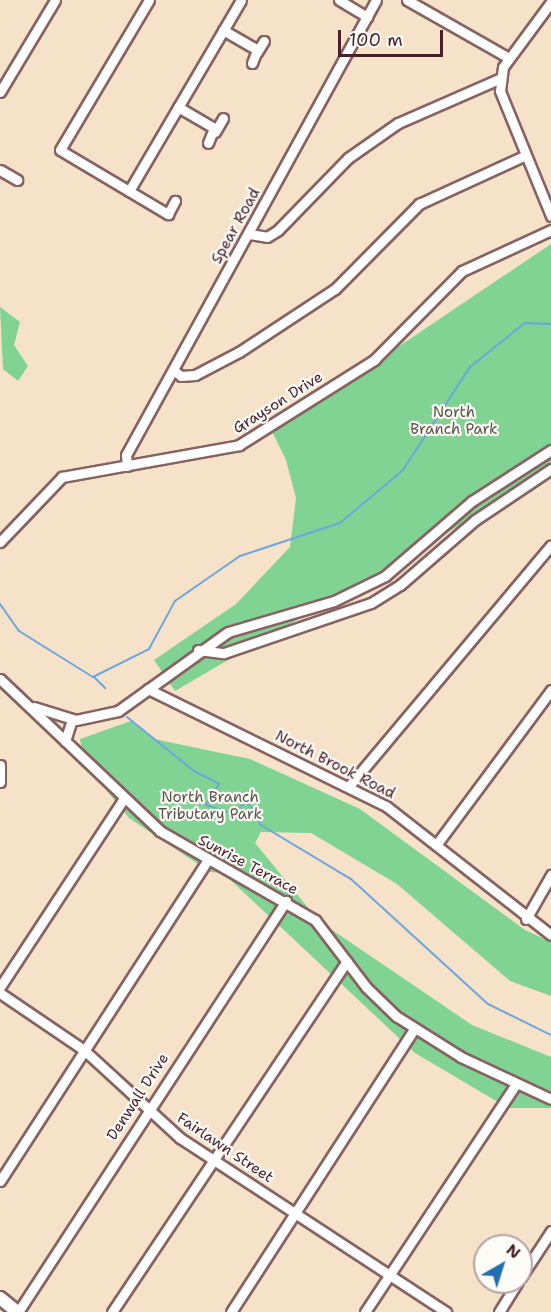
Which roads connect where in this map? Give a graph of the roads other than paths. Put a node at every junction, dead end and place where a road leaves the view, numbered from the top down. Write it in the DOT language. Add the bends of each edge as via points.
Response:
graph roads {
  1 [pos="55,0"];
  2 [pos="149,0"];
  3 [pos="241,0"];
  4 [pos="339,0"];
  5 [pos="376,0"];
  6 [pos="407,0"];
  7 [pos="551,2"];
  8 [pos="367,17"];
  9 [pos="223,30"];
  10 [pos="264,41"];
  11 [pos="257,52"];
  12 [pos="509,58"];
  13 [pos="252,63"];
  14 [pos="501,78"];
  15 [pos="0,92"];
  16 [pos="178,107"];
  17 [pos="223,118"];
  18 [pos="215,132"];
  19 [pos="208,143"];
  20 [pos="524,156"];
  21 [pos="0,170"];
  22 [pos="17,180"];
  23 [pos="129,191"];
  24 [pos="175,201"];
  25 [pos="551,216"];
  26 [pos="551,230"];
  27 [pos="249,234"];
  28 [pos="173,370"];
  29 [pos="549,452"];
  30 [pos="128,466"];
  31 [pos="551,469"];
  32 [pos="0,542"];
  33 [pos="551,545"];
  34 [pos="198,650"];
  35 [pos="0,679"];
  36 [pos="148,689"];
  37 [pos="551,690"];
  38 [pos="23,700"];
  39 [pos="72,720"];
  40 [pos="65,741"];
  41 [pos="0,766"];
  42 [pos="0,782"];
  43 [pos="349,786"];
  44 [pos="124,798"];
  45 [pos="436,845"];
  46 [pos="206,862"];
  47 [pos="551,875"];
  48 [pos="286,901"];
  49 [pos="526,919"];
  50 [pos="551,935"];
  51 [pos="347,962"];
  52 [pos="0,987"];
  53 [pos="0,993"];
  54 [pos="415,1028"];
  55 [pos="84,1050"];
  56 [pos="515,1084"];
  57 [pos="551,1099"];
  58 [pos="147,1110"];
  59 [pos="214,1160"];
  60 [pos="0,1181"];
  61 [pos="294,1213"];
  62 [pos="551,1231"];
  63 [pos="533,1259"];
  64 [pos="389,1275"];
  65 [pos="510,1294"];
  66 [pos="0,1298"];
  67 [pos="17,1312"];
  68 [pos="112,1312"];
  69 [pos="231,1312"];
  70 [pos="365,1312"];
  71 [pos="446,1312"];
  72 [pos="499,1312"];
  1 -- 15 [label="street"];
  2 -- 23 [label="street" via="60,150"];
  3 -- 9 [label="street"];
  4 -- 8 [label="street"];
  5 -- 8 [label="street, Spear Road"];
  6 -- 12 [label="street"];
  7 -- 12 [label="street"];
  8 -- 27 [label="street, Spear Road"];
  9 -- 11 [label="street"];
  9 -- 16 [label="street"];
  10 -- 11 [label="street"];
  11 -- 13 [label="street"];
  12 -- 14 [label="street"];
  14 -- 20 [label="street" via="500,91"];
  14 -- 27 [label="street" via="398,123 348,158 278,230 267,237"];
  16 -- 18 [label="street"];
  16 -- 23 [label="street"];
  17 -- 18 [label="street"];
  18 -- 19 [label="street"];
  20 -- 25 [label="street"];
  20 -- 28 [label="street" via="419,204 335,289 238,352 195,375 183,377"];
  21 -- 22 [label="street"];
  23 -- 24 [label="street" via="168,214"];
  26 -- 30 [label="street, Grayson Drive" via="462,271 374,360 239,445"];
  27 -- 28 [label="street, Spear Road"];
  28 -- 30 [label="street, Spear Road" via="126,455"];
  29 -- 34 [label="street" via="472,501 374,582 334,601 241,627"];
  30 -- 32 [label="street, Grayson Drive" via="54,481 21,525"];
  31 -- 34 [label="street" via="475,520 400,585 371,603 224,653"];
  33 -- 43 [label="street"];
  34 -- 36 [label="street"];
  35 -- 38 [label="street, Sunrise Terrace"];
  36 -- 39 [label="street" via="113,713"];
  36 -- 43 [label="street, North Brook Road"];
  37 -- 45 [label="street"];
  38 -- 39 [label="street"];
  38 -- 40 [label="street, Sunrise Terrace"];
  39 -- 40 [label="street"];
  40 -- 44 [label="street, Sunrise Terrace"];
  41 -- 42 [label="street"];
  43 -- 45 [label="street, North Brook Road" via="392,810"];
  44 -- 46 [label="street, Sunrise Terrace"];
  44 -- 52 [label="street"];
  45 -- 49 [label="street, North Brook Road"];
  46 -- 48 [label="street, Sunrise Terrace"];
  46 -- 55 [label="street"];
  47 -- 49 [label="street"];
  48 -- 51 [label="street, Sunrise Terrace" via="326,932"];
  48 -- 58 [label="street, Denwall Drive"];
  49 -- 50 [label="street, North Brook Road"];
  51 -- 54 [label="street, Sunrise Terrace" via="373,995"];
  51 -- 59 [label="street"];
  53 -- 55 [label="street, Fairlawn Street"];
  54 -- 56 [label="street, Sunrise Terrace"];
  54 -- 61 [label="street"];
  55 -- 58 [label="street, Fairlawn Street"];
  55 -- 60 [label="street"];
  56 -- 57 [label="street, Sunrise Terrace"];
  56 -- 64 [label="street"];
  58 -- 59 [label="street, Fairlawn Street"];
  58 -- 67 [label="street, Denwall Drive"];
  59 -- 61 [label="street, Fairlawn Street"];
  59 -- 68 [label="street"];
  61 -- 64 [label="street, Fairlawn Street"];
  61 -- 69 [label="street"];
  62 -- 63 [label="street"];
  64 -- 70 [label="street"];
  64 -- 71 [label="street, Fairlawn Street"];
  65 -- 72 [label="street"];
  66 -- 67 [label="main road"];
}
